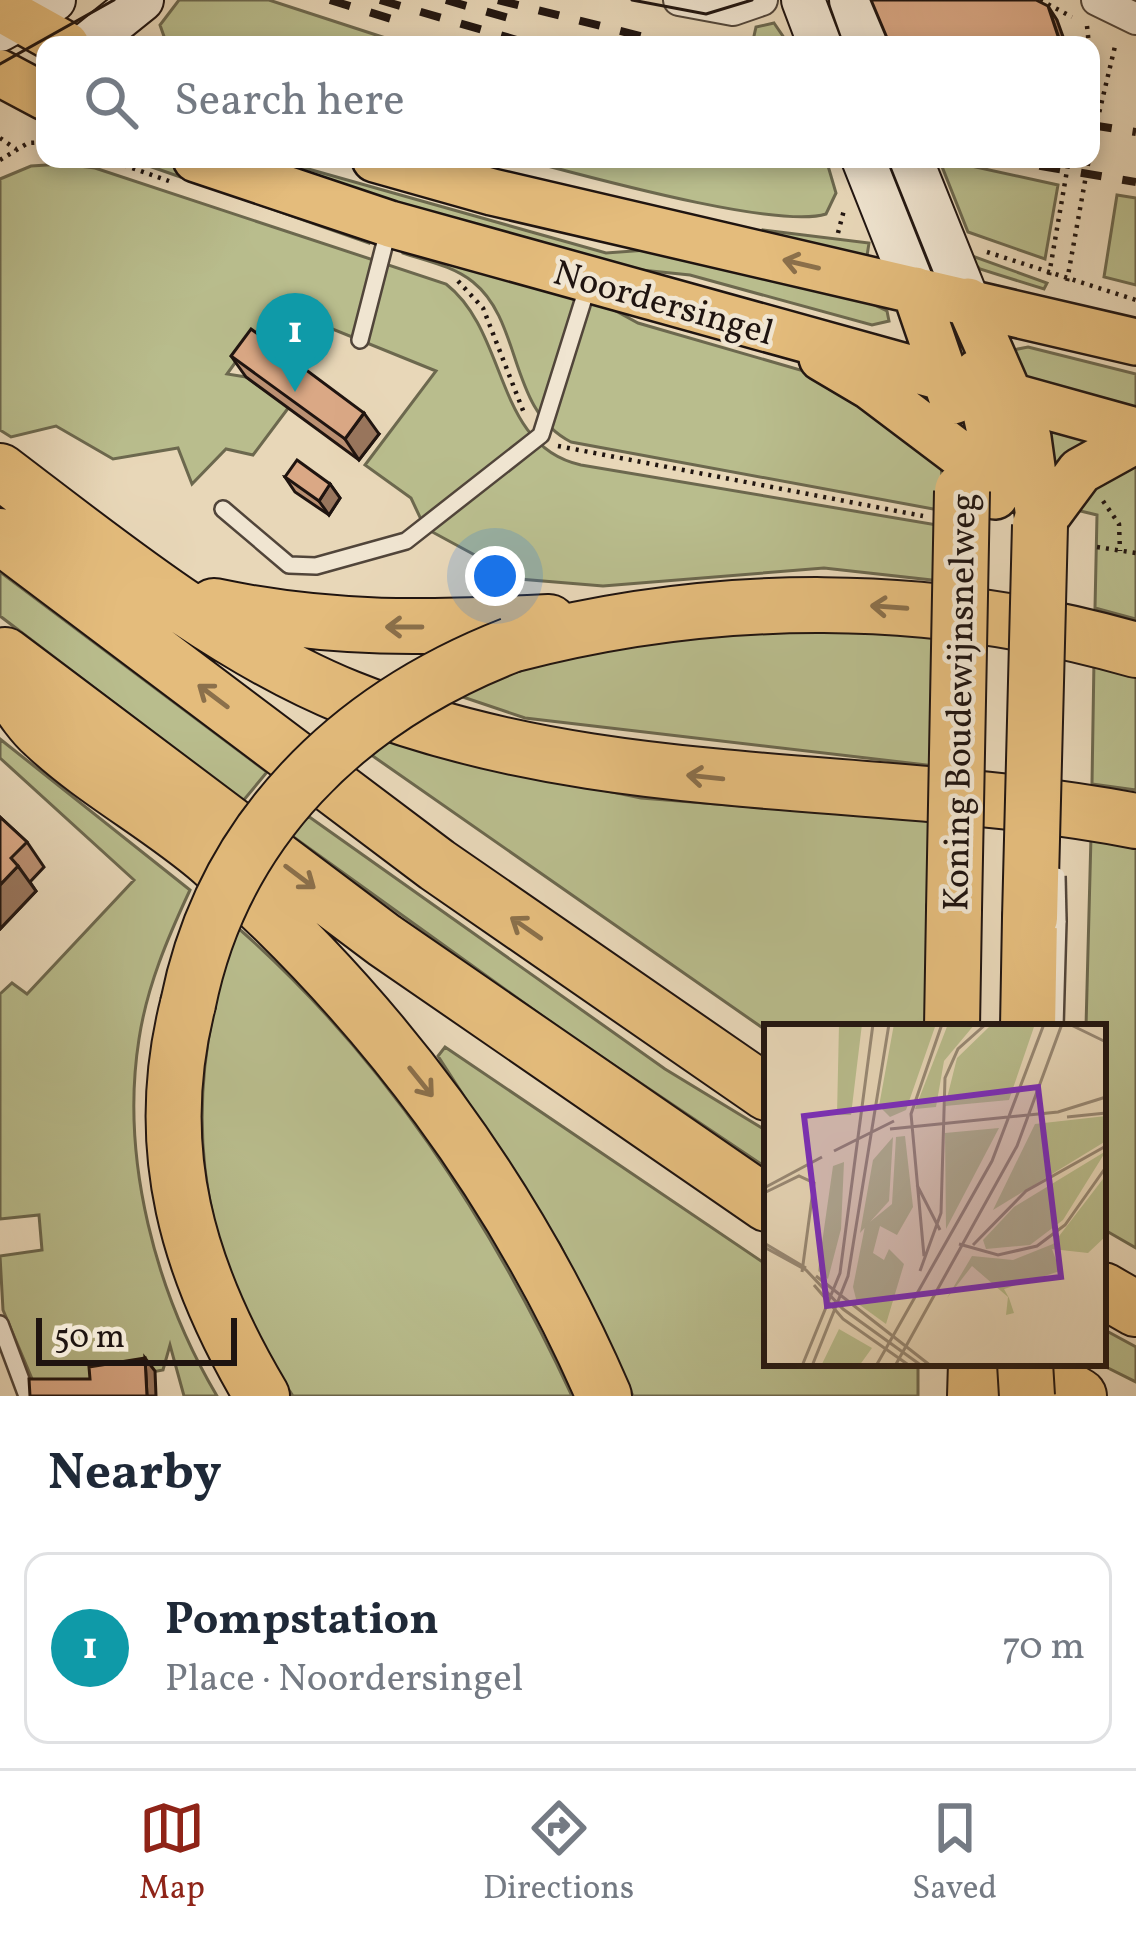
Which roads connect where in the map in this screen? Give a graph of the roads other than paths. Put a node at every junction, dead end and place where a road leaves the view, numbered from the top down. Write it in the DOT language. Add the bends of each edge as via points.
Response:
graph roads {
  1 [pos="142,0"];
  2 [pos="679,0"];
  3 [pos="762,0"];
  4 [pos="1097,0"];
  5 [pos="1132,12"];
  6 [pos="18,14"];
  7 [pos="52,36"];
  8 [pos="97,36"];
  9 [pos="223,168"];
  10 [pos="408,168"];
  11 [pos="867,168"];
  12 [pos="914,168"];
  13 [pos="390,224"];
  14 [pos="590,280"];
  15 [pos="915,290"];
  16 [pos="968,301"];
  17 [pos="766,329"];
  18 [pos="360,340"];
  19 [pos="1136,342"];
  20 [pos="980,387"];
  21 [pos="1136,431"];
  22 [pos="1136,440"];
  23 [pos="0,471"];
  24 [pos="995,497"];
  25 [pos="223,509"];
  26 [pos="0,536"];
  27 [pos="175,598"];
  28 [pos="647,616"];
  29 [pos="1136,650"];
  30 [pos="0,651"];
  31 [pos="0,676"];
  32 [pos="1136,821"];
  33 [pos="1007,916"];
  34 [pos="953,1024"];
  35 [pos="986,1024"];
  36 [pos="1027,1024"];
  37 [pos="1054,1024"];
  38 [pos="764,1091"];
  39 [pos="764,1202"];
  40 [pos="1106,1292"];
  41 [pos="1136,1309"];
  42 [pos="0,1324"];
  43 [pos="944,1366"];
  44 [pos="976,1366"];
  45 [pos="1024,1366"];
  46 [pos="1029,1366"];
  47 [pos="1048,1366"];
  48 [pos="26,1396"];
  49 [pos="262,1396"];
  50 [pos="604,1396"];
  51 [pos="943,1396"];
  52 [pos="975,1396"];
  53 [pos="1027,1396"];
  54 [pos="1046,1396"];
  55 [pos="1079,1396"];
  1 -- 8 [label="main road"];
  2 -- 3 [label="street" via="734,10"];
  4 -- 5 [label="street"];
  6 -- 7 [label="main road"];
  9 -- 13 [label="main road, Noordersingel"];
  15 -- 10 [label="main road, Noordersingel, one-way"];
  11 -- 15 [label="main road"];
  12 -- 16 [label="main road"];
  13 -- 14 [label="main road, Noordersingel"];
  13 -- 18 [label="lane"];
  14 -- 17 [label="main road, Noordersingel"];
  14 -- 25 [label="lane" via="542,435 406,542 316,566 289,565"];
  15 -- 16 [label="main road, Noordersingel"];
  15 -- 20 [label="main road"];
  16 -- 19 [label="main road, Noordersingel"];
  16 -- 20 [label="main road"];
  17 -- 20 [label="main road, Noordersingel"];
  17 -- 24 [label="main road" via="854,376"];
  20 -- 21 [label="main road, Noordersingel"];
  20 -- 24 [label="main road"];
  22 -- 24 [label="main road" via="1080,471"];
  23 -- 27 [label="highway"];
  24 -- 33 [label="highway, Koning Boudewijnsnelweg, bridge"];
  24 -- 33 [label="highway, bridge" via="1046,833"];
  38 -- 26 [label="highway, one-way" via="437,865"];
  28 -- 27 [label="highway, one-way" via="306,625"];
  32 -- 27 [label="highway, one-way" via="622,768 482,741 345,696"];
  29 -- 28 [label="highway, one-way" via="1006,622 831,603"];
  28 -- 49 [label="highway, bridge" via="511,645 401,698 283,799 220,903 188,1004 174,1089 180,1186 219,1324"];
  30 -- 39 [label="highway, one-way" via="384,940"];
  31 -- 50 [label="highway, one-way" via="41,732 210,860 397,1052 490,1176"];
  33 -- 34 [label="highway, Koning Boudewijnsnelweg"];
  33 -- 35 [label="highway"];
  33 -- 36 [label="highway"];
  33 -- 37 [label="lane"];
  40 -- 41 [label="highway"];
  42 -- 48 [label="lane"];
  43 -- 51 [label="highway"];
  44 -- 52 [label="highway"];
  45 -- 53 [label="highway, bridge"];
  46 -- 55 [label="highway"];
  47 -- 54 [label="lane"];
}
